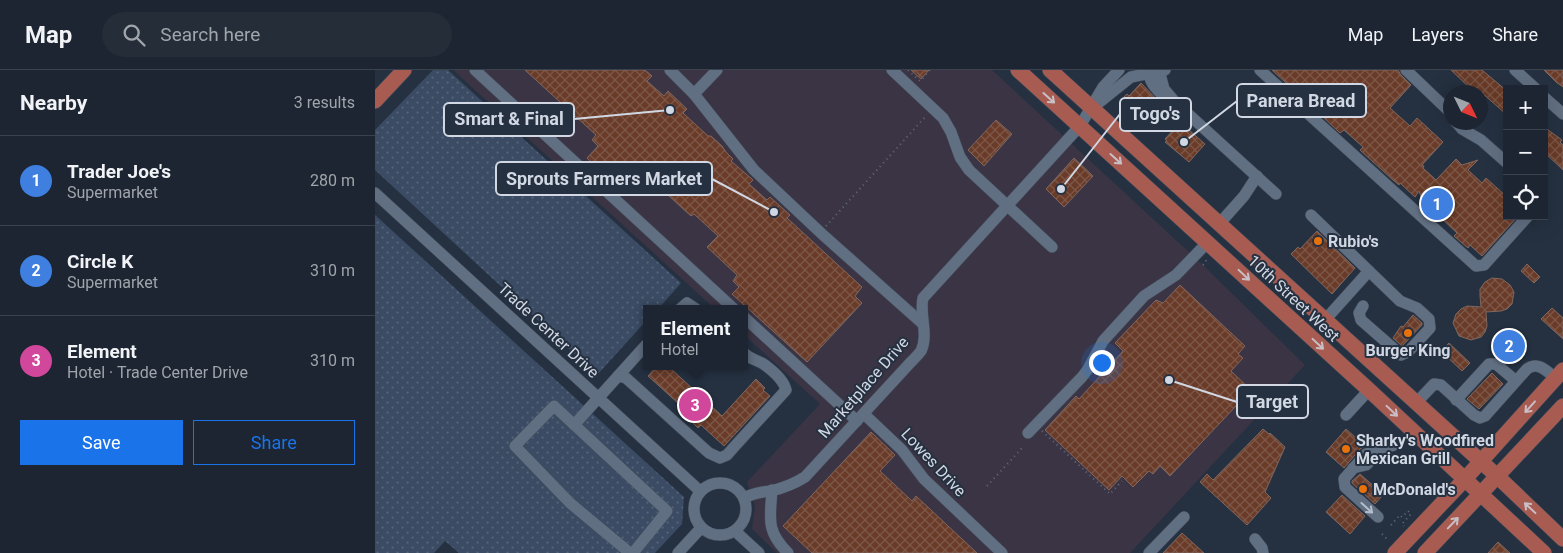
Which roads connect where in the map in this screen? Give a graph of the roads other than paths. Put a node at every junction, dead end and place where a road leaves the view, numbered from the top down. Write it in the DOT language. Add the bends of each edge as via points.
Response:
graph roads {
  1 [pos="404,70"];
  2 [pos="475,70"];
  3 [pos="670,70"];
  4 [pos="717,70"];
  5 [pos="892,70"];
  6 [pos="1018,70"];
  7 [pos="1050,70"];
  8 [pos="1119,70"];
  9 [pos="1260,70"];
  10 [pos="1407,70"];
  11 [pos="1515,70"];
  12 [pos="1156,71"];
  13 [pos="1531,85"];
  14 [pos="695,94"];
  15 [pos="375,101"];
  16 [pos="1548,101"];
  17 [pos="1443,105"];
  18 [pos="1092,107"];
  19 [pos="1563,114"];
  20 [pos="1080,126"];
  21 [pos="1464,130"];
  22 [pos="1503,159"];
  23 [pos="1257,176"];
  24 [pos="1147,187"];
  25 [pos="375,193"];
  26 [pos="1276,194"];
  27 [pos="1008,205"];
  28 [pos="1311,215"];
  29 [pos="1524,220"];
  30 [pos="1219,224"];
  31 [pos="1051,247"];
  32 [pos="1207,249"];
  33 [pos="1369,271"];
  34 [pos="730,305"];
  35 [pos="1363,306"];
  36 [pos="1313,309"];
  37 [pos="748,320"];
  38 [pos="1325,320"];
  39 [pos="923,324"];
  40 [pos="643,348"];
  41 [pos="748,356"];
  42 [pos="1559,374"];
  43 [pos="617,376"];
  44 [pos="1516,381"];
  45 [pos="1369,390"];
  46 [pos="598,397"];
  47 [pos="1456,400"];
  48 [pos="1416,403"];
  49 [pos="1563,406"];
  50 [pos="1346,415"];
  51 [pos="860,418"];
  52 [pos="574,425"];
  53 [pos="1028,433"];
  54 [pos="1394,446"];
  55 [pos="1481,462"];
  56 [pos="1497,476"];
  57 [pos="1465,479"];
  58 [pos="773,490"];
  59 [pos="700,491"];
  60 [pos="1481,494"];
  61 [pos="744,498"];
  62 [pos="1183,517"];
  63 [pos="1378,518"];
  64 [pos="701,528"];
  65 [pos="735,531"];
  66 [pos="1255,539"];
  67 [pos="1563,539"];
  68 [pos="1391,547"];
  69 [pos="631,553"];
  70 [pos="678,553"];
  71 [pos="759,553"];
  72 [pos="789,553"];
  73 [pos="1002,553"];
  74 [pos="1149,553"];
  75 [pos="1263,553"];
  76 [pos="1425,553"];
  77 [pos="1544,553"];
  1 -- 15 [label="main road"];
  2 -- 34 [label="street"];
  3 -- 14 [label="street"];
  4 -- 14 [label="street"];
  5 -- 27 [label="street" via="944,119 969,170"];
  6 -- 20 [label="main road, 10th Street West, one-way"];
  7 -- 18 [label="main road, 10th Street West"];
  8 -- 18 [label="street, Marketplace Drive" via="1103,86"];
  9 -- 29 [label="street" via="1477,266 1484,265"];
  10 -- 17 [label="street"];
  11 -- 13 [label="street"];
  12 -- 18 [label="street" via="1129,78"];
  12 -- 23 [label="street" via="1151,81 1157,90 1175,102"];
  14 -- 39 [label="street" via="754,170"];
  16 -- 19 [label="street"];
  18 -- 20 [label="street, Marketplace Drive"];
  18 -- 30 [label="main road, 10th Street West"];
  20 -- 24 [label="main road, 10th Street West, one-way"];
  20 -- 27 [label="street, Marketplace Drive"];
  21 -- 22 [label="street"];
  23 -- 26 [label="street"];
  23 -- 30 [label="street"];
  24 -- 30 [label="main road" via="1177,201 1202,221"];
  24 -- 32 [label="main road, 10th Street West"];
  25 -- 46 [label="street, Trade Center Drive"];
  27 -- 31 [label="street"];
  27 -- 39 [label="street, Marketplace Drive" via="923,298"];
  28 -- 33 [label="street"];
  30 -- 36 [label="main road, 10th Street West"];
  32 -- 36 [label="main road" via="1228,245 1278,290"];
  32 -- 45 [label="main road, 10th Street West, one-way"];
  32 -- 53 [label="street" via="1144,296 1103,341 1082,378"];
  33 -- 35 [label="street" via="1400,301 1417,308 1430,324 1408,352 1401,355 1361,320 1359,313"];
  33 -- 38 [label="street"];
  36 -- 38 [label="main road, 10th Street West"];
  37 -- 51 [label="street, Lowes Drive"];
  38 -- 48 [label="main road, 10th Street West"];
  39 -- 51 [label="street, Marketplace Drive" via="921,350"];
  40 -- 43 [label="street"];
  41 -- 43 [label="street" via="764,364 786,390 731,451 720,458 709,453 626,378"];
  42 -- 44 [label="street" via="1533,365"];
  42 -- 55 [label="main road, one-way"];
  43 -- 46 [label="street"];
  44 -- 47 [label="street" via="1496,364 1489,364"];
  44 -- 47 [label="street" via="1481,418"];
  45 -- 50 [label="street"];
  45 -- 57 [label="main road, 10th Street West, one-way"];
  46 -- 52 [label="street"];
  46 -- 59 [label="street, Trade Center Drive"];
  47 -- 48 [label="street" via="1441,385 1434,384"];
  48 -- 55 [label="main road, 10th Street West"];
  49 -- 56 [label="main road"];
  51 -- 58 [label="street, Marketplace Drive" via="805,478"];
  51 -- 73 [label="street, Lowes Drive" via="902,450 923,479"];
  52 -- 69 [label="street" via="667,511"];
  52 -- 69 [label="street" via="554,406 515,446 570,503"];
  54 -- 63 [label="street, one-way" via="1366,454 1344,479 1345,487"];
  55 -- 56 [label="main road, 10th Street West"];
  55 -- 57 [label="main road"];
  56 -- 60 [label="main road"];
  67 -- 56 [label="main road, 10th Street West, one-way"];
  57 -- 60 [label="main road, 10th Street West"];
  57 -- 68 [label="main road"];
  58 -- 61 [label="street, Marketplace Drive"];
  58 -- 72 [label="street" via="770,525 778,542"];
  59 -- 61 [label="street" via="716,482 725,483 734,486"];
  59 -- 64 [label="street" via="693,507"];
  76 -- 60 [label="main road, one-way"];
  60 -- 77 [label="main road, 10th Street West"];
  61 -- 65 [label="street" via="745,516"];
  62 -- 74 [label="street"];
  64 -- 65 [label="street" via="717,535"];
  64 -- 70 [label="street"];
  65 -- 71 [label="street"];
  66 -- 75 [label="street"];
}
